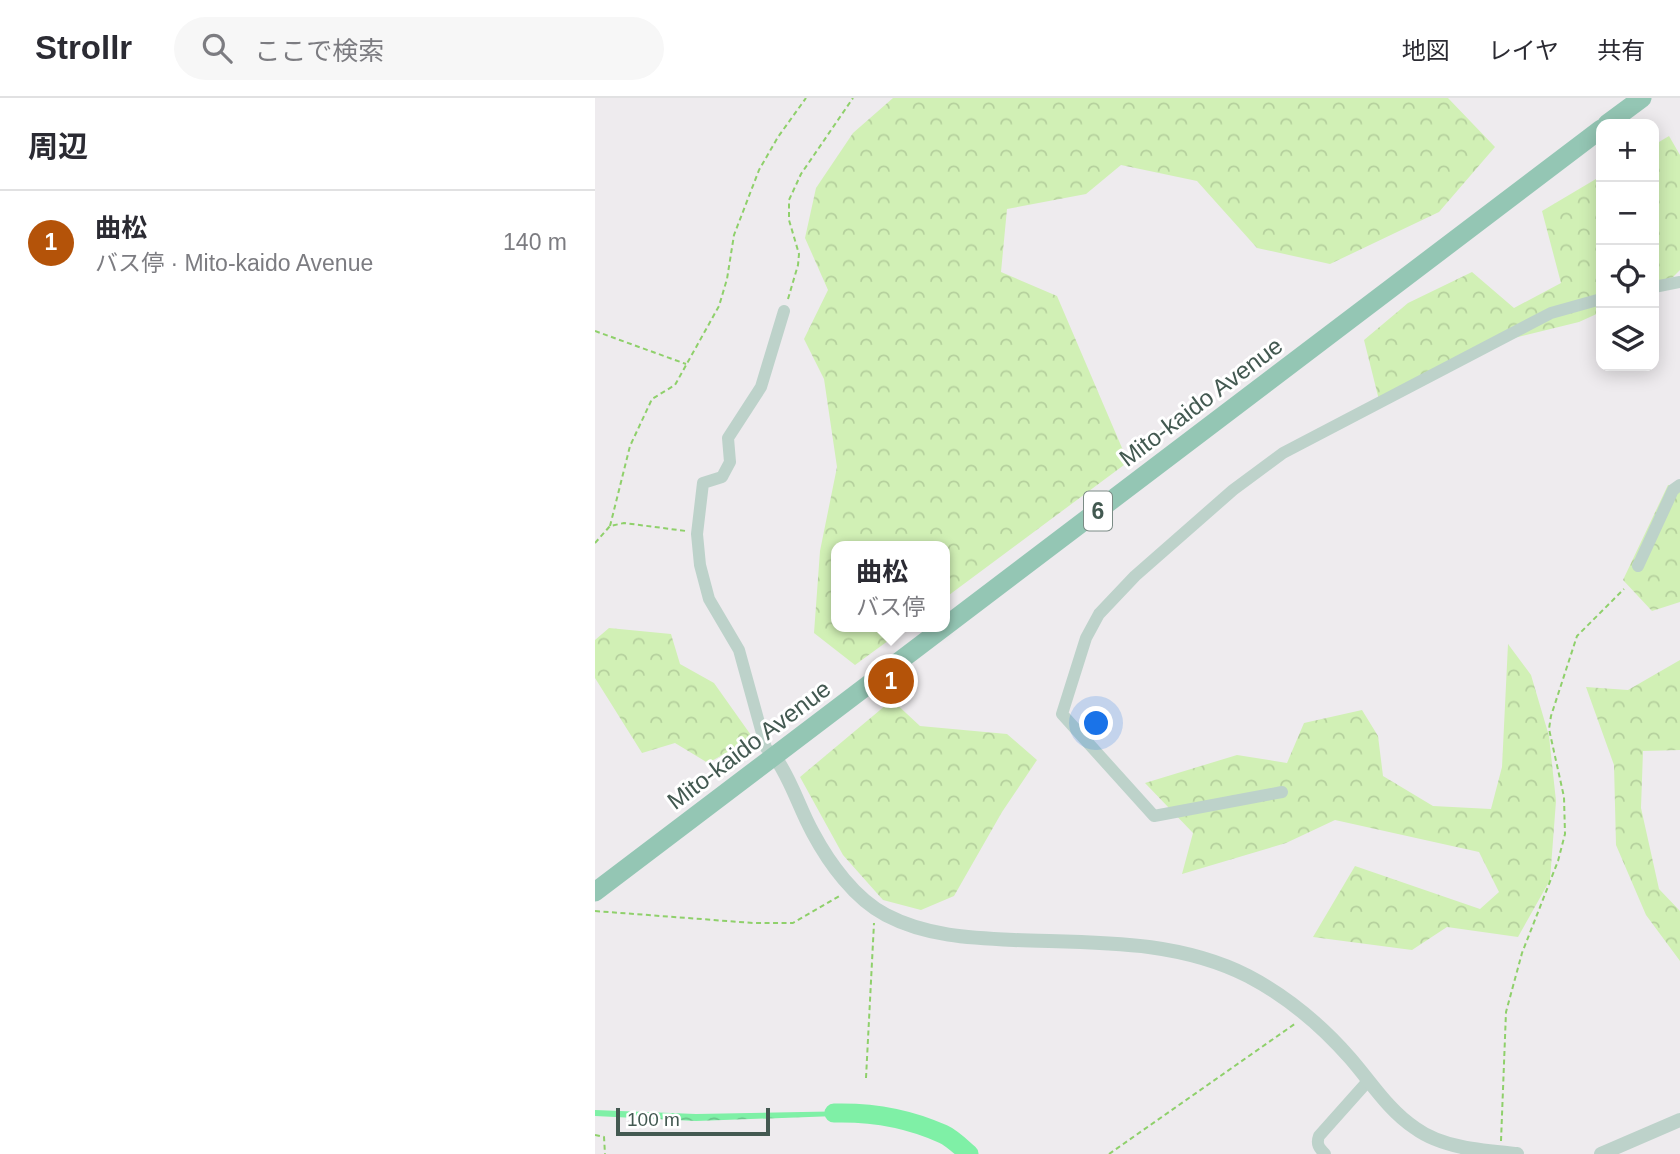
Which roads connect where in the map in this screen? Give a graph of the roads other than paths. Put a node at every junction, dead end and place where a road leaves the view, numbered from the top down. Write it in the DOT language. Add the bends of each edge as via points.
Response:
graph roads {
  1 [pos="1642,98"];
  2 [pos="1614,119"];
  3 [pos="1596,132"];
  4 [pos="1680,282"];
  5 [pos="1659,287"];
  6 [pos="1596,300"];
  7 [pos="784,311"];
  8 [pos="1680,485"];
  9 [pos="1639,566"];
  10 [pos="950,624"];
  11 [pos="939,632"];
  12 [pos="775,757"];
  13 [pos="1282,792"];
  14 [pos="595,892"];
  15 [pos="1368,1081"];
  16 [pos="1680,1120"];
  17 [pos="1500,1152"];
  18 [pos="1325,1154"];
  19 [pos="1517,1154"];
  20 [pos="1601,1154"];
  1 -- 2 [label="highway"];
  3 -- 10 [label="highway, Mito-kaido Avenue / 6"];
  4 -- 5 [label="street"];
  6 -- 13 [label="street" via="1551,313 1283,453 1223,498 1099,614 1086,638 1062,714 1154,816"];
  7 -- 12 [label="street" via="761,387 728,438 730,462 722,477 703,483 697,534 709,599 739,650 766,747"];
  8 -- 9 [label="street" via="1673,490"];
  11 -- 12 [label="highway, Mito-kaido Avenue / 6"];
  12 -- 14 [label="highway, Mito-kaido Avenue / 6"];
  12 -- 15 [label="street" via="813,833 851,889 875,908 924,931 981,939 1140,945 1197,955 1248,976 1308,1014"];
  15 -- 17 [label="street" via="1416,1129 1446,1143"];
  15 -- 18 [label="street" via="1319,1136"];
  16 -- 20 [label="street"];
  17 -- 19 [label="street"];
}
